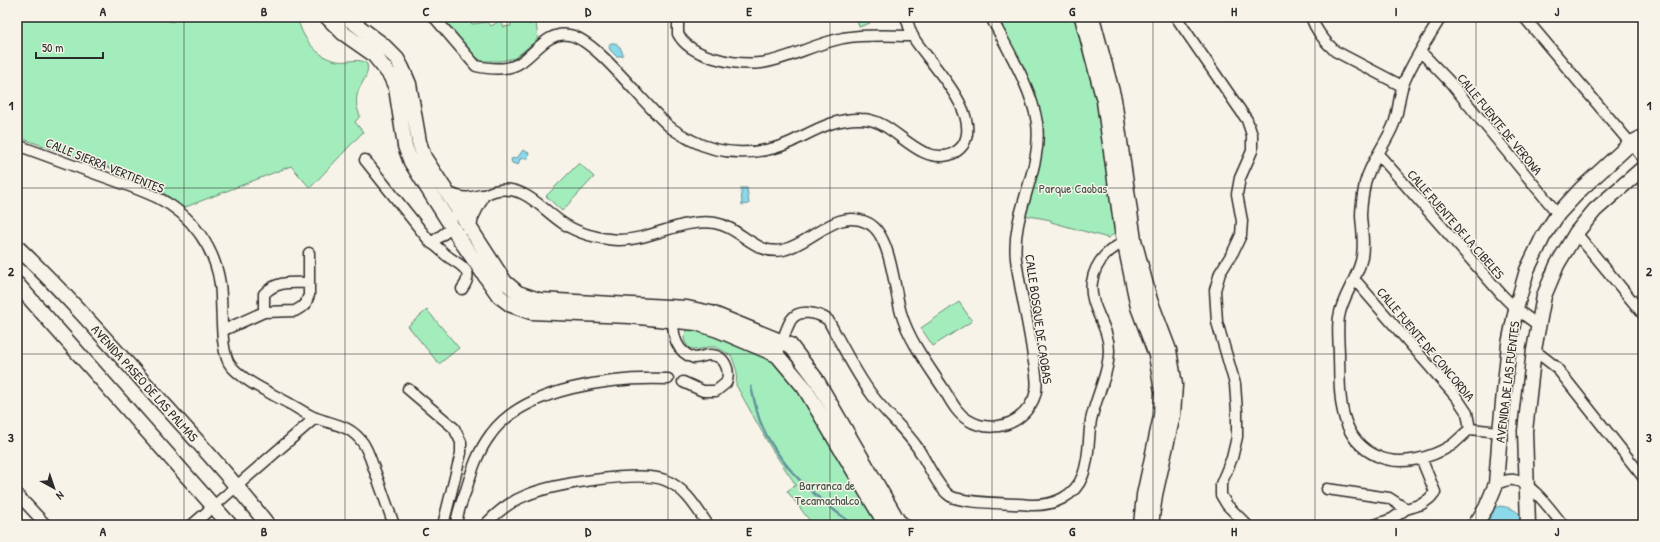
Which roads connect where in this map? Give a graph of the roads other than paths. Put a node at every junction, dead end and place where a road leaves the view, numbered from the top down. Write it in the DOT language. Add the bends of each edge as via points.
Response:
graph roads {
  1 [pos="327,17"];
  2 [pos="346,17"];
  3 [pos="434,17"];
  4 [pos="678,17"];
  5 [pos="906,17"];
  6 [pos="991,17"];
  7 [pos="1176,17"];
  8 [pos="1311,17"];
  9 [pos="1441,17"];
  10 [pos="1524,17"];
  11 [pos="1087,18"];
  12 [pos="913,36"];
  13 [pos="1421,52"];
  14 [pos="1402,86"];
  15 [pos="1637,140"];
  16 [pos="17,145"];
  17 [pos="1379,155"];
  18 [pos="1643,158"];
  19 [pos="364,160"];
  20 [pos="1643,168"];
  21 [pos="449,195"];
  22 [pos="481,197"];
  23 [pos="1558,214"];
  24 [pos="453,220"];
  25 [pos="469,228"];
  26 [pos="1576,233"];
  27 [pos="1129,242"];
  28 [pos="431,243"];
  29 [pos="17,246"];
  30 [pos="309,253"];
  31 [pos="1354,280"];
  32 [pos="310,283"];
  33 [pos="17,284"];
  34 [pos="462,289"];
  35 [pos="1516,309"];
  36 [pos="596,310"];
  37 [pos="264,312"];
  38 [pos="1643,314"];
  39 [pos="673,320"];
  40 [pos="1538,325"];
  41 [pos="224,330"];
  42 [pos="783,342"];
  43 [pos="1534,350"];
  44 [pos="778,355"];
  45 [pos="668,379"];
  46 [pos="683,382"];
  47 [pos="408,389"];
  48 [pos="315,418"];
  49 [pos="1470,429"];
  50 [pos="1500,432"];
  51 [pos="1421,458"];
  52 [pos="1643,477"];
  53 [pos="1496,484"];
  54 [pos="237,486"];
  55 [pos="1528,487"];
  56 [pos="1327,489"];
  57 [pos="17,494"];
  58 [pos="214,506"];
  59 [pos="1406,509"];
  60 [pos="46,525"];
  61 [pos="192,525"];
  62 [pos="230,525"];
  63 [pos="268,525"];
  64 [pos="394,525"];
  65 [pos="443,525"];
  66 [pos="456,525"];
  67 [pos="486,525"];
  68 [pos="708,525"];
  69 [pos="886,525"];
  70 [pos="903,525"];
  71 [pos="1141,525"];
  72 [pos="1151,525"];
  73 [pos="1248,525"];
  74 [pos="1375,525"];
  75 [pos="1475,525"];
  76 [pos="1528,525"];
  77 [pos="1562,525"];
  1 -- 24 [label="street" via="373,54 390,75 396,88 407,154 415,170"];
  2 -- 21 [label="street" via="390,51 402,68 409,84 421,149"];
  3 -- 12 [label="street" via="476,66 506,67 520,63 556,35 568,34 578,38 607,62 670,127 693,141 717,149 750,152 771,149 828,123 848,118 867,119 882,124 927,154 941,157 955,153 963,144 968,132 966,117 957,98"];
  4 -- 12 [label="street" via="678,34 689,47 705,56 740,64 774,61 824,43 857,36"];
  5 -- 12 [label="street"];
  6 -- 22 [label="street, CALLE BOSQUE DE CAOBAS" via="1031,99 1038,131 1035,160 1019,218 1016,245 1037,381 1028,409 1017,419 1004,425 982,426 969,421 958,412 916,347 901,314 881,236 876,228 865,221 843,218 791,247 774,251 761,248 729,227 710,222 687,224 631,239 596,237 563,223 517,191 495,191"];
  7 -- 73 [label="street" via="1247,120 1252,135 1252,151 1240,178 1237,194 1242,221 1241,235 1234,252 1220,273 1215,290 1217,322 1235,384 1237,412 1237,437 1232,458 1221,484 1221,495 1226,505"];
  8 -- 14 [label="street" via="1315,28 1335,51"];
  9 -- 13 [label="street"];
  10 -- 15 [label="street"];
  11 -- 27 [label="street" via="1114,99"];
  13 -- 14 [label="street"];
  13 -- 23 [label="street, CALLE FUENTE DE VERONA" via="1449,81"];
  14 -- 17 [label="street" via="1398,114"];
  15 -- 18 [label="street"];
  15 -- 23 [label="street, AVENIDA DE LAS FUENTES" via="1581,189"];
  16 -- 41 [label="street, CALLE SIERRA VERTIENTES" via="135,188 160,199 181,214 199,232 216,266"];
  17 -- 31 [label="street" via="1366,180 1362,199 1363,248"];
  17 -- 35 [label="street, CALLE FUENTE DE LA CIBELES"];
  19 -- 28 [label="street"];
  20 -- 26 [label="street, AVENIDA DE LAS FUENTES" via="1595,210"];
  21 -- 22 [label="street" via="459,200"];
  21 -- 24 [label="street"];
  22 -- 24 [label="street, CALLE BOSQUE DE CAOBAS"];
  22 -- 25 [label="street" via="471,217"];
  23 -- 35 [label="street, AVENIDA DE LAS FUENTES" via="1543,237 1528,270"];
  24 -- 25 [label="street"];
  24 -- 28 [label="street, CALLE BOSQUE DE CAOBAS"];
  24 -- 36 [label="street" via="494,291 511,305 531,312"];
  25 -- 36 [label="street" via="505,282 518,293 539,300"];
  26 -- 38 [label="street"];
  26 -- 40 [label="street, AVENIDA DE LAS FUENTES" via="1544,296"];
  27 -- 42 [label="street" via="1112,249 1102,258 1095,270 1092,297 1104,324 1109,350 1106,368 1092,416 1083,475 1076,488 1066,498 1051,503 1037,505 965,500 950,496 941,487 917,446 872,395 828,320 813,313 796,316"];
  27 -- 71 [label="street" via="1138,307 1156,355 1162,392 1161,416 1144,495"];
  27 -- 72 [label="street" via="1169,350 1175,386 1173,415"];
  28 -- 34 [label="street" via="464,268 467,277"];
  29 -- 54 [label="street, AVENIDA PASEO DE LAS PALMAS" via="62,291"];
  30 -- 32 [label="street"];
  31 -- 49 [label="street, CALLE FUENTE DE CONCORDIA" via="1457,398 1467,413"];
  31 -- 51 [label="street" via="1339,317 1340,385 1342,409 1347,426 1355,440 1367,451 1383,459 1403,461"];
  32 -- 37 [label="street" via="305,305 295,311"];
  32 -- 37 [label="street" via="284,283 270,288 264,294"];
  33 -- 58 [label="street"];
  35 -- 40 [label="street, CALLE FUENTE DE LA CIBELES"];
  35 -- 50 [label="street, AVENIDA DE LAS FUENTES" via="1509,344"];
  36 -- 39 [label="street"];
  36 -- 42 [label="street" via="687,308 711,313"];
  37 -- 41 [label="street"];
  39 -- 44 [label="street" via="707,326"];
  39 -- 46 [label="street" via="674,339 683,352 694,358 709,355 717,357 724,362 728,370 726,383 716,392 703,391"];
  40 -- 43 [label="street, AVENIDA DE LAS FUENTES"];
  41 -- 48 [label="street, CALLE SIERRA VERTIENTES" via="223,345 230,365 242,376"];
  42 -- 44 [label="street"];
  42 -- 70 [label="street" via="790,345 816,379 898,521"];
  43 -- 52 [label="street" via="1556,367"];
  43 -- 55 [label="street, AVENIDA DE LAS FUENTES" via="1525,431"];
  44 -- 69 [label="street" via="804,387"];
  45 -- 66 [label="street" via="628,379 589,384 529,403 508,417 492,433 480,452 471,471"];
  47 -- 65 [label="street" via="454,428 461,442 461,453"];
  48 -- 54 [label="street"];
  48 -- 64 [label="street, CALLE SIERRA VERTIENTES" via="339,424 352,431 363,443"];
  49 -- 50 [label="street"];
  49 -- 51 [label="street" via="1452,444"];
  50 -- 53 [label="street, AVENIDA DE LAS FUENTES"];
  51 -- 59 [label="street" via="1435,492 1422,504"];
  53 -- 55 [label="street" via="1513,480"];
  53 -- 75 [label="street, AVENIDA DE LAS FUENTES" via="1486,508"];
  54 -- 58 [label="street"];
  54 -- 63 [label="street, AVENIDA PASEO DE LAS PALMAS"];
  55 -- 76 [label="street, AVENIDA DE LAS FUENTES"];
  55 -- 77 [label="street"];
  56 -- 59 [label="street" via="1389,498"];
  57 -- 60 [label="street"];
  58 -- 61 [label="street"];
  58 -- 62 [label="street"];
  59 -- 74 [label="street" via="1392,519"];
  67 -- 68 [label="street" via="499,511 513,502 542,489 638,475 652,476 676,486 687,495"];
}
